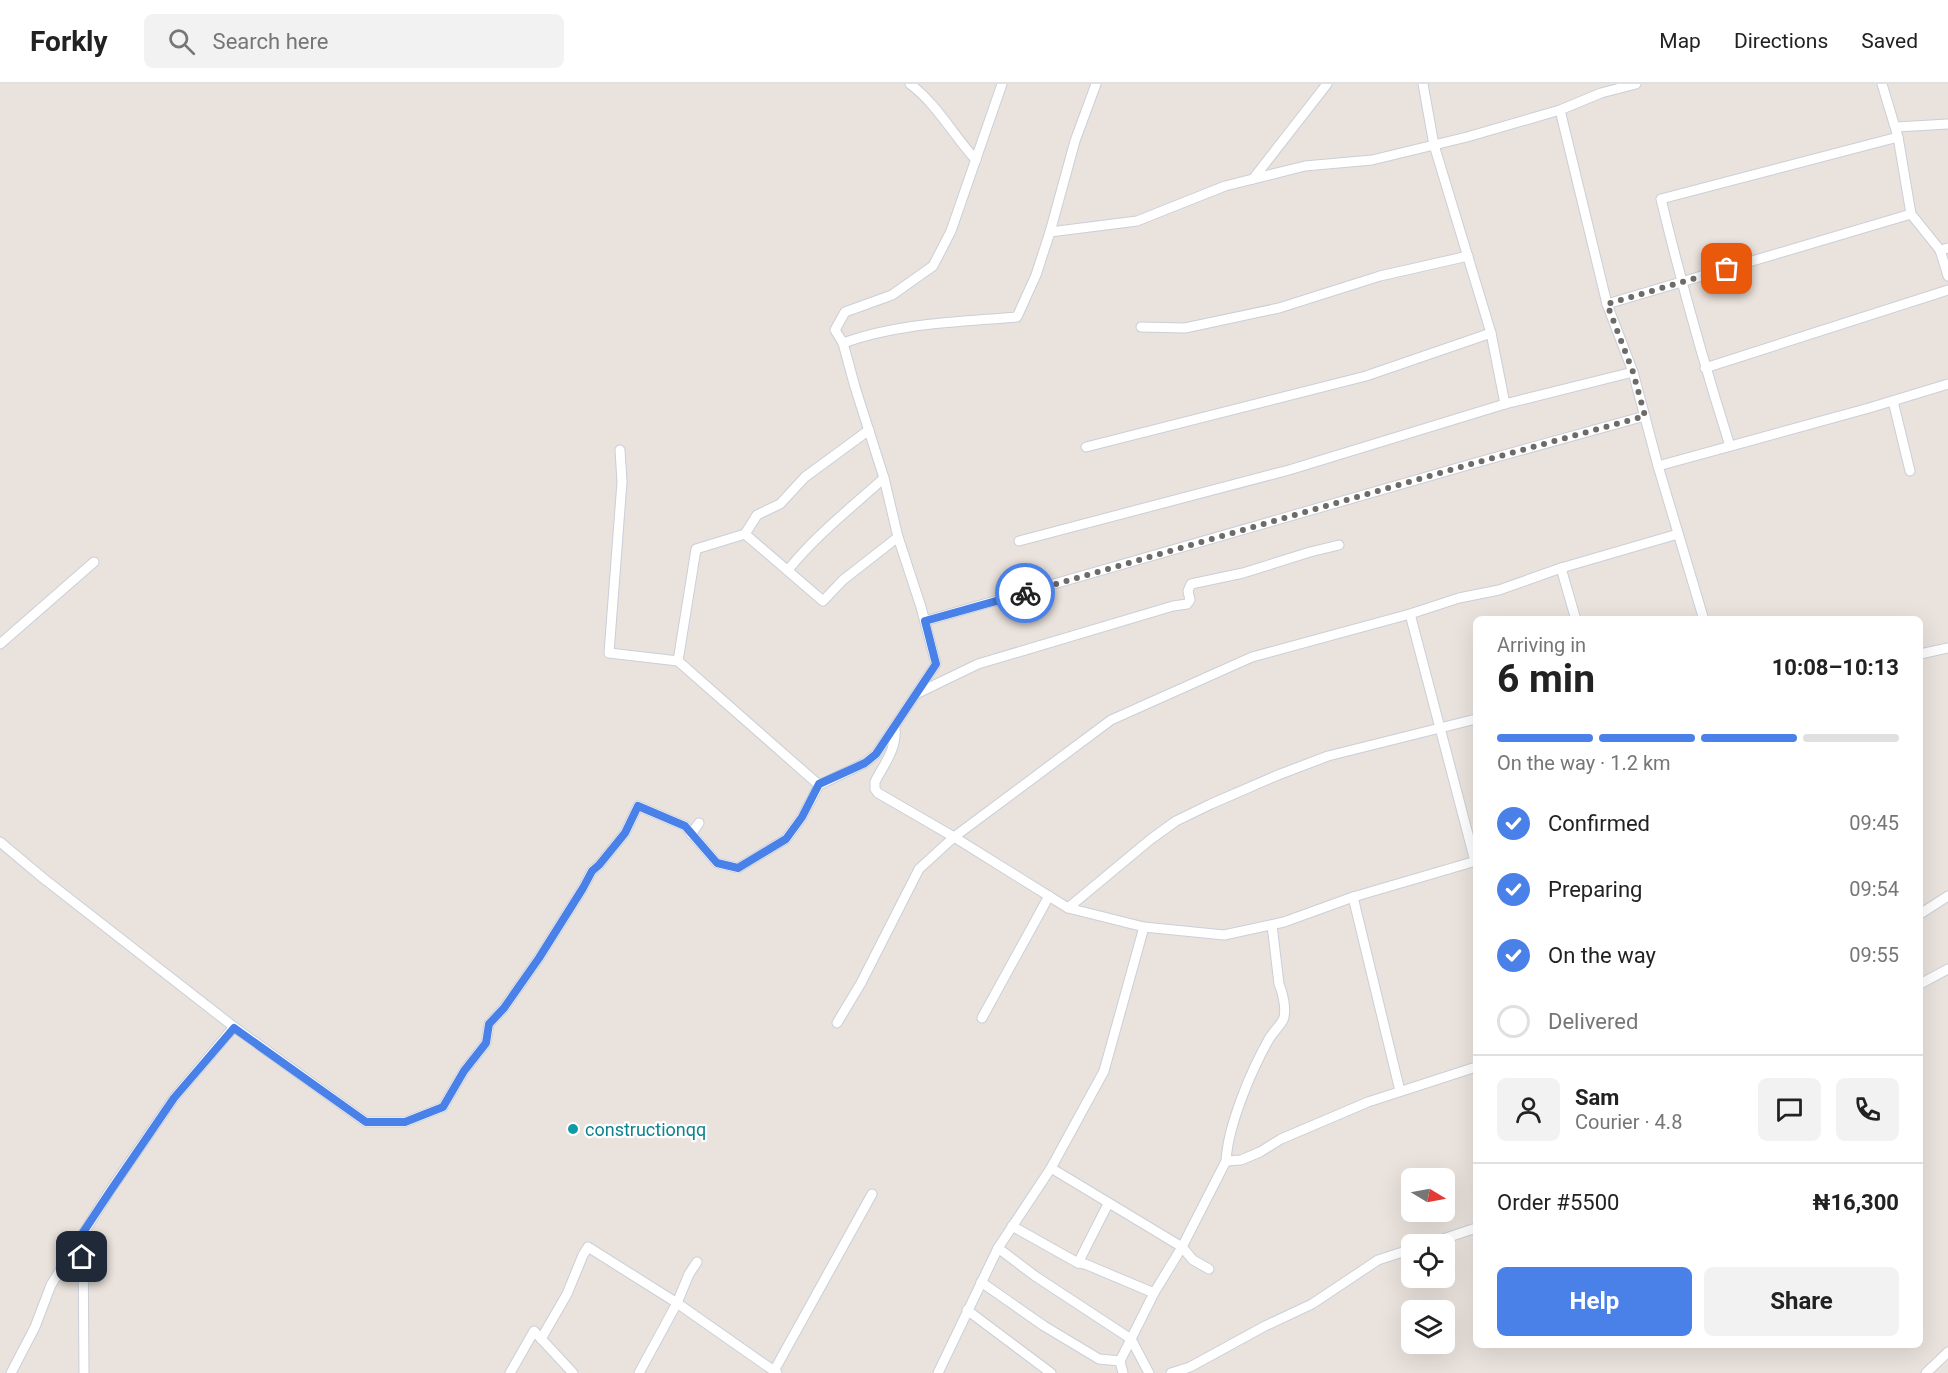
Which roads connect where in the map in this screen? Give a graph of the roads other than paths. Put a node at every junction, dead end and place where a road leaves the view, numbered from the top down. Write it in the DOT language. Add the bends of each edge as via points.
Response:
graph roads {
  1 [pos="910,84"];
  2 [pos="1002,84"];
  3 [pos="1096,84"];
  4 [pos="1327,84"];
  5 [pos="1423,84"];
  6 [pos="1636,84"];
  7 [pos="1882,84"];
  8 [pos="1600,89"];
  9 [pos="1560,110"];
  10 [pos="1948,124"];
  11 [pos="1897,132"];
  12 [pos="1434,145"];
  13 [pos="976,160"];
  14 [pos="1253,178"];
  15 [pos="1911,214"];
  16 [pos="1050,232"];
  17 [pos="1944,249"];
  18 [pos="1468,256"];
  19 [pos="1948,276"];
  20 [pos="1681,283"];
  21 [pos="1948,290"];
  22 [pos="1607,304"];
  23 [pos="1141,327"];
  24 [pos="1491,333"];
  25 [pos="843,344"];
  26 [pos="1705,368"];
  27 [pos="1633,372"];
  28 [pos="1948,384"];
  29 [pos="1893,401"];
  30 [pos="1505,404"];
  31 [pos="1645,416"];
  32 [pos="868,430"];
  33 [pos="1730,446"];
  34 [pos="1086,447"];
  35 [pos="620,450"];
  36 [pos="1658,466"];
  37 [pos="1910,471"];
  38 [pos="884,478"];
  39 [pos="745,534"];
  40 [pos="1678,534"];
  41 [pos="898,537"];
  42 [pos="1019,541"];
  43 [pos="1338,545"];
  44 [pos="94,562"];
  45 [pos="1561,568"];
  46 [pos="788,570"];
  47 [pos="1410,614"];
  48 [pos="1575,616"];
  49 [pos="1703,616"];
  50 [pos="925,621"];
  51 [pos="0,644"];
  52 [pos="1948,648"];
  53 [pos="1923,653"];
  54 [pos="678,661"];
  55 [pos="916,694"];
  56 [pos="1473,720"];
  57 [pos="1439,727"];
  58 [pos="895,728"];
  59 [pos="819,784"];
  60 [pos="699,823"];
  61 [pos="691,834"];
  62 [pos="954,837"];
  63 [pos="0,842"];
  64 [pos="1473,850"];
  65 [pos="1473,862"];
  66 [pos="1049,896"];
  67 [pos="1948,896"];
  68 [pos="1353,897"];
  69 [pos="1068,908"];
  70 [pos="1923,912"];
  71 [pos="1272,925"];
  72 [pos="1144,927"];
  73 [pos="1948,969"];
  74 [pos="1923,982"];
  75 [pos="982,1018"];
  76 [pos="837,1023"];
  77 [pos="234,1028"];
  78 [pos="1473,1068"];
  79 [pos="1400,1091"];
  80 [pos="1226,1161"];
  81 [pos="1051,1168"];
  82 [pos="872,1194"];
  83 [pos="1108,1204"];
  84 [pos="1012,1226"];
  85 [pos="1473,1229"];
  86 [pos="82,1234"];
  87 [pos="1455,1235"];
  88 [pos="1182,1247"];
  89 [pos="998,1248"];
  90 [pos="1401,1253"];
  91 [pos="697,1262"];
  92 [pos="1078,1263"];
  93 [pos="1209,1269"];
  94 [pos="981,1282"];
  95 [pos="1154,1293"];
  96 [pos="677,1303"];
  97 [pos="967,1310"];
  98 [pos="541,1339"];
  99 [pos="1131,1340"];
  100 [pos="1948,1352"];
  101 [pos="1120,1361"];
  102 [pos="776,1372"];
  103 [pos="11,1373"];
  104 [pos="84,1373"];
  105 [pos="510,1373"];
  106 [pos="573,1373"];
  107 [pos="639,1373"];
  108 [pos="938,1373"];
  109 [pos="1051,1373"];
  110 [pos="1123,1373"];
  111 [pos="1149,1373"];
  112 [pos="1171,1373"];
  113 [pos="1926,1373"];
  1 -- 13 [label="street" via="927,97"];
  2 -- 13 [label="street"];
  3 -- 16 [label="street" via="1075,141"];
  4 -- 14 [label="street"];
  5 -- 12 [label="street"];
  6 -- 8 [label="street"];
  7 -- 11 [label="street"];
  8 -- 9 [label="street"];
  9 -- 12 [label="street"];
  9 -- 22 [label="street"];
  10 -- 11 [label="street"];
  11 -- 15 [label="street"];
  11 -- 20 [label="street" via="1661,199"];
  12 -- 14 [label="street" via="1372,160 1305,166"];
  12 -- 18 [label="street"];
  13 -- 25 [label="street" via="951,231 933,266 892,295 844,312 835,330"];
  14 -- 16 [label="street" via="1137,221"];
  15 -- 17 [label="street"];
  15 -- 20 [label="street"];
  16 -- 25 [label="street" via="1017,317 894,328"];
  17 -- 19 [label="street"];
  18 -- 23 [label="street" via="1216,322 1185,328"];
  18 -- 24 [label="street"];
  20 -- 22 [label="street"];
  20 -- 26 [label="street"];
  21 -- 26 [label="street"];
  22 -- 27 [label="street"];
  24 -- 30 [label="street"];
  24 -- 34 [label="street" via="1366,376"];
  25 -- 32 [label="street"];
  26 -- 33 [label="street"];
  27 -- 30 [label="street"];
  27 -- 31 [label="street"];
  28 -- 29 [label="street"];
  29 -- 33 [label="street"];
  29 -- 37 [label="street"];
  30 -- 42 [label="street" via="1288,470"];
  31 -- 36 [label="street"];
  31 -- 50 [label="street"];
  32 -- 38 [label="street"];
  32 -- 39 [label="street" via="805,477 780,504 757,515"];
  33 -- 36 [label="street"];
  35 -- 54 [label="street" via="622,492 608,651"];
  36 -- 40 [label="street"];
  38 -- 41 [label="street"];
  38 -- 46 [label="street" via="827,527"];
  39 -- 46 [label="street"];
  39 -- 54 [label="street" via="696,549"];
  40 -- 45 [label="street"];
  40 -- 49 [label="street"];
  41 -- 46 [label="street" via="823,601"];
  41 -- 50 [label="street"];
  43 -- 55 [label="street" via="1191,584 1187,604 978,664"];
  44 -- 51 [label="street"];
  45 -- 47 [label="street"];
  45 -- 48 [label="street"];
  47 -- 57 [label="street"];
  47 -- 62 [label="street" via="1252,657 1111,720"];
  50 -- 55 [label="street" via="936,664"];
  52 -- 53 [label="street"];
  54 -- 59 [label="street"];
  55 -- 58 [label="street"];
  56 -- 57 [label="street"];
  57 -- 64 [label="street"];
  57 -- 69 [label="street" via="1328,756 1202,808 1176,821"];
  58 -- 59 [label="street" via="865,763"];
  58 -- 62 [label="street" via="894,748 875,789"];
  59 -- 61 [label="street" via="786,839 738,868 717,863"];
  60 -- 61 [label="street"];
  61 -- 77 [label="street" via="685,826 638,806 625,833 592,871 539,958 489,1024 486,1043 443,1107 405,1122 366,1122"];
  62 -- 66 [label="street"];
  62 -- 76 [label="street" via="919,869"];
  63 -- 77 [label="street"];
  65 -- 68 [label="street"];
  66 -- 69 [label="street"];
  66 -- 75 [label="street"];
  67 -- 70 [label="street"];
  68 -- 71 [label="street"];
  68 -- 79 [label="street"];
  69 -- 72 [label="street"];
  71 -- 72 [label="street" via="1224,935"];
  71 -- 80 [label="street" via="1284,1019 1270,1037 1249,1080"];
  72 -- 81 [label="street" via="1104,1071"];
  73 -- 74 [label="street"];
  77 -- 86 [label="street" via="174,1098"];
  78 -- 79 [label="street"];
  79 -- 80 [label="street" via="1330,1117 1241,1160"];
  80 -- 88 [label="street"];
  81 -- 83 [label="street"];
  81 -- 84 [label="street"];
  82 -- 102 [label="street"];
  83 -- 88 [label="street"];
  83 -- 92 [label="street"];
  84 -- 89 [label="street"];
  84 -- 92 [label="street"];
  85 -- 87 [label="street"];
  86 -- 103 [label="street" via="51,1285"];
  86 -- 104 [label="street"];
  88 -- 93 [label="street" via="1193,1260"];
  88 -- 95 [label="street"];
  89 -- 94 [label="street"];
  89 -- 99 [label="street"];
  90 -- 112 [label="street" via="1378,1260 1311,1304 1190,1367"];
  91 -- 96 [label="street"];
  92 -- 95 [label="street"];
  94 -- 97 [label="street"];
  94 -- 101 [label="street" via="1099,1359"];
  95 -- 99 [label="street"];
  96 -- 98 [label="street" via="588,1247"];
  96 -- 102 [label="street"];
  96 -- 107 [label="street"];
  97 -- 108 [label="street"];
  97 -- 109 [label="street"];
  98 -- 105 [label="street" via="534,1331"];
  98 -- 106 [label="street"];
  99 -- 101 [label="street"];
  99 -- 111 [label="street"];
  100 -- 113 [label="street"];
  101 -- 110 [label="street"];
}
